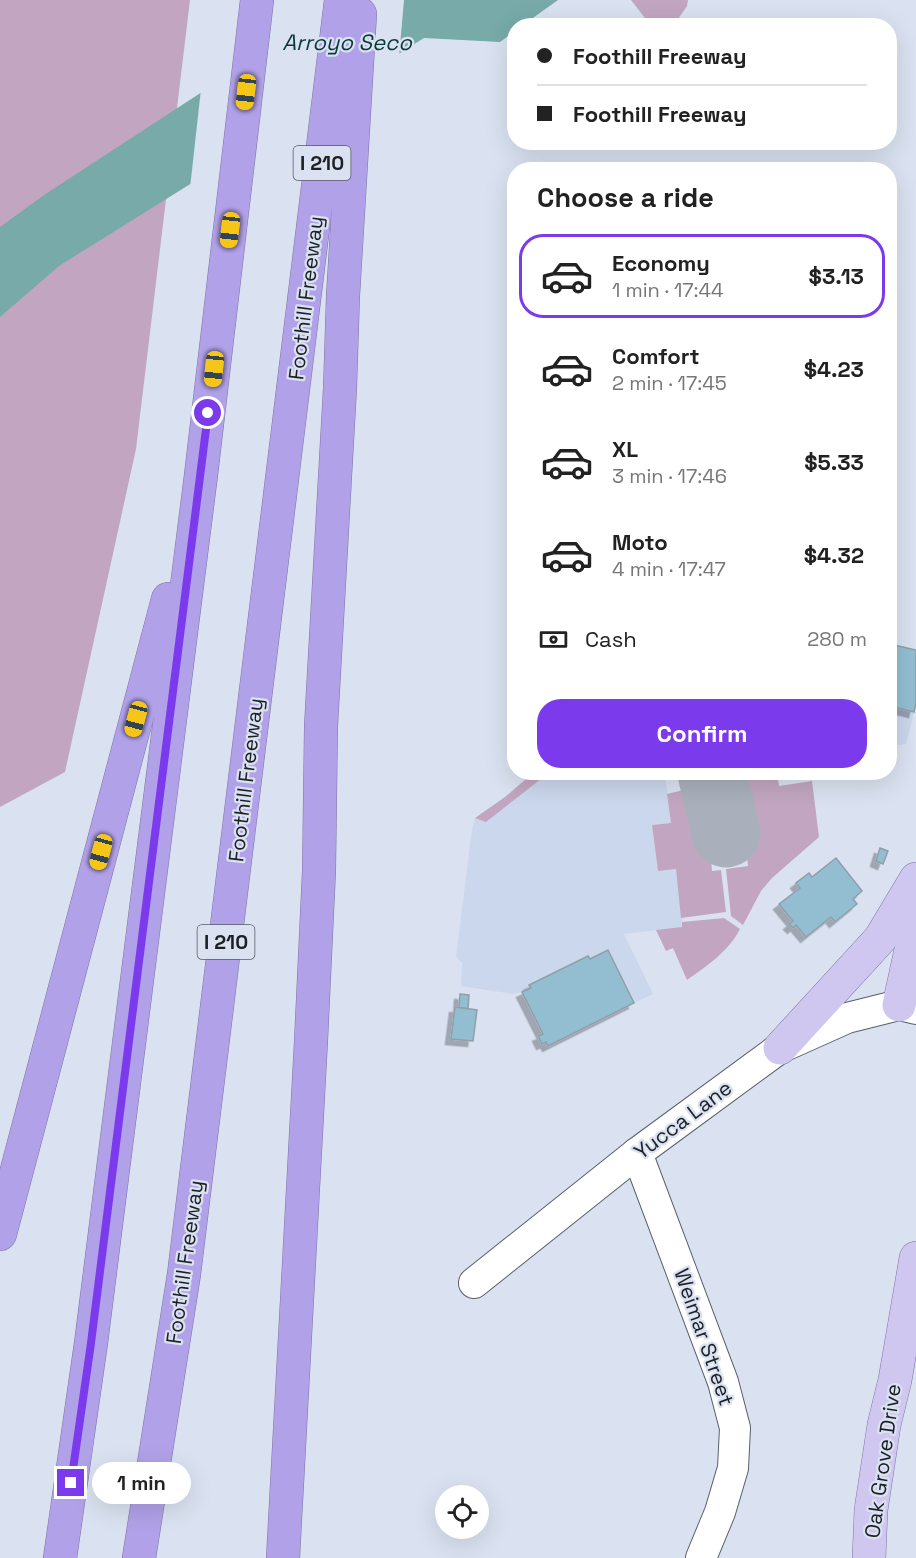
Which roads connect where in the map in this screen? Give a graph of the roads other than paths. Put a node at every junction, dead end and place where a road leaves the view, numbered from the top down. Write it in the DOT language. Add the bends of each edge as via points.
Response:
graph roads {
  1 [pos="257,0"];
  2 [pos="341,0"];
  3 [pos="361,0"];
  4 [pos="201,475"];
  5 [pos="916,879"];
  6 [pos="916,927"];
  7 [pos="908,1007"];
  8 [pos="780,1048"];
  9 [pos="637,1153"];
  10 [pos="0,1234"];
  11 [pos="916,1258"];
  12 [pos="474,1283"];
  13 [pos="60,1558"];
  14 [pos="139,1558"];
  15 [pos="283,1558"];
  16 [pos="701,1558"];
  17 [pos="869,1558"];
  1 -- 4 [label="highway"];
  2 -- 14 [label="highway, Foothill Freeway / I 210" via="184,1274"];
  3 -- 15 [label="highway" via="321,726 316,939"];
  4 -- 10 [label="highway"];
  4 -- 13 [label="highway"];
  5 -- 8 [label="main road" via="880,939"];
  6 -- 7 [label="main road"];
  7 -- 8 [label="street, Yucca Lane" via="847,1018"];
  8 -- 9 [label="street, Yucca Lane"];
  9 -- 12 [label="street, Yucca Lane"];
  9 -- 16 [label="street, Weimar Street" via="723,1382 735,1428 733,1468"];
  11 -- 17 [label="main road, Oak Grove Drive" via="884,1425 871,1510"];
}
